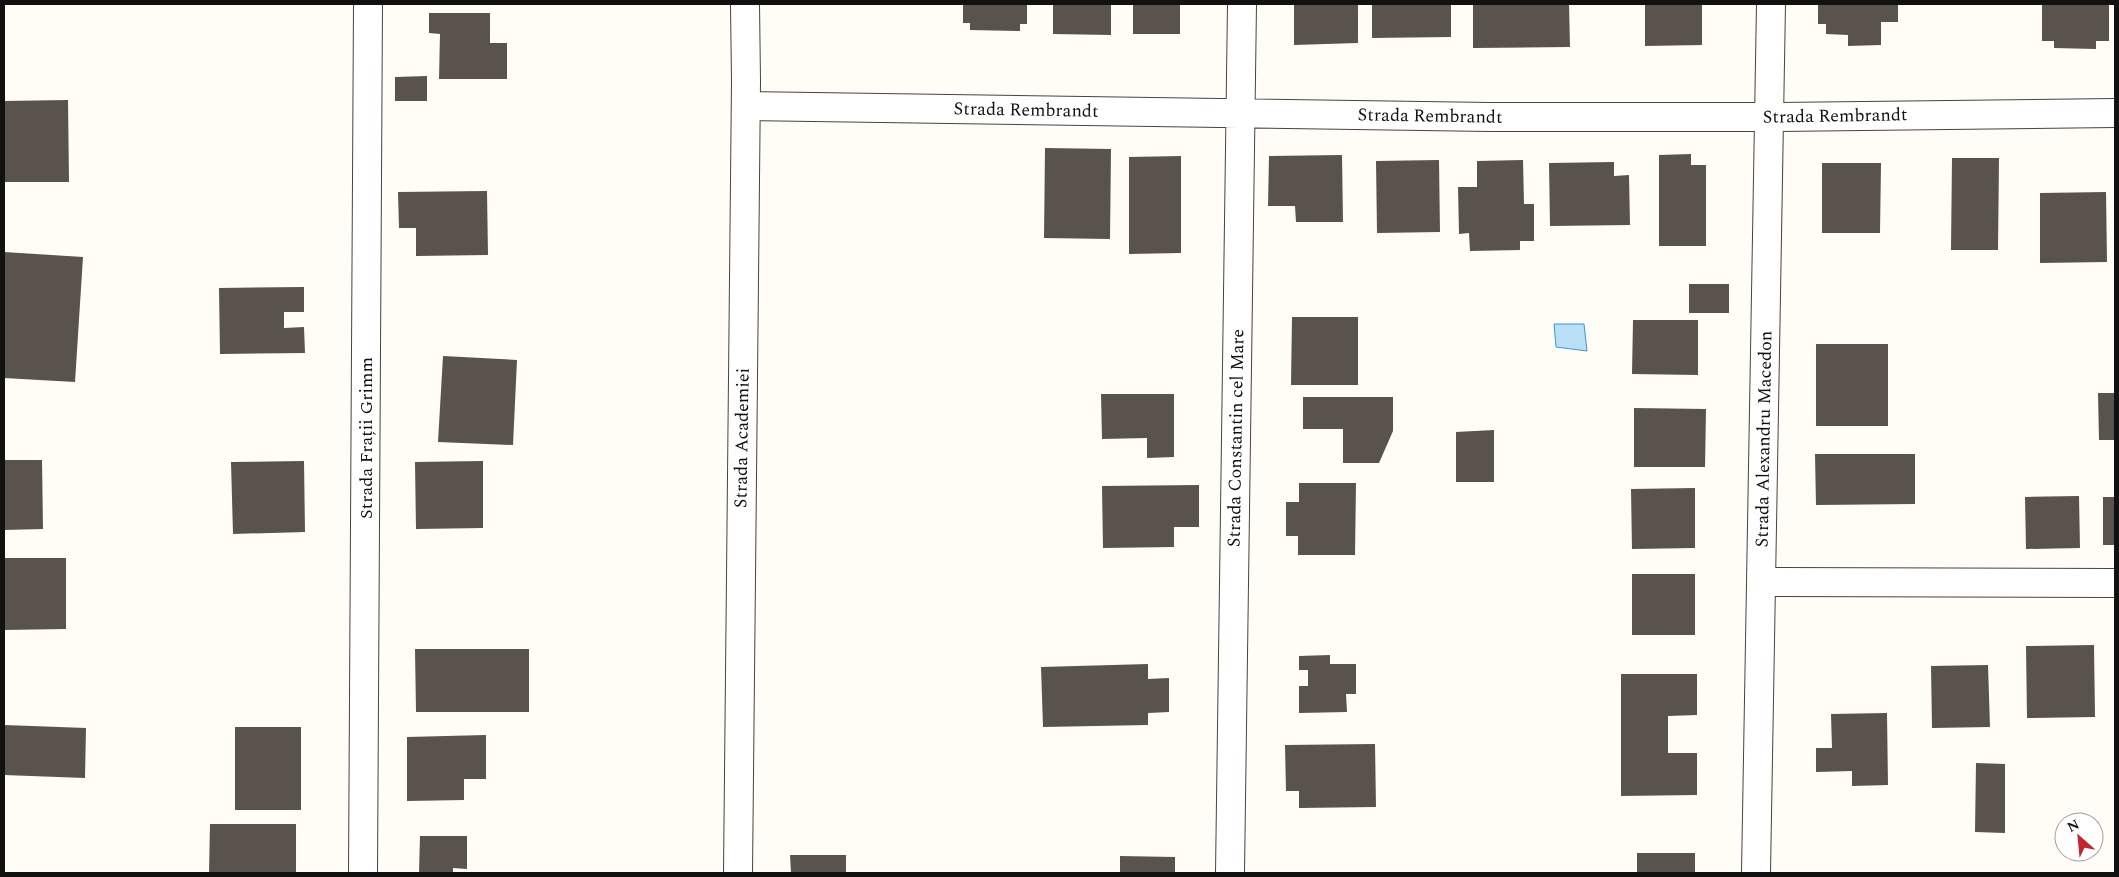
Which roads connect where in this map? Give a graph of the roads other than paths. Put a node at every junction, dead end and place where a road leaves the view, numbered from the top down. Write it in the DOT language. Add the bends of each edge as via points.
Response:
graph roads {
  1 [pos="368,4"];
  2 [pos="745,4"];
  3 [pos="1242,4"];
  4 [pos="1771,4"];
  5 [pos="746,106"];
  6 [pos="1240,112"];
  7 [pos="2115,113"];
  8 [pos="1770,117"];
  9 [pos="1762,582"];
  10 [pos="2115,583"];
  11 [pos="364,873"];
  12 [pos="738,873"];
  13 [pos="1230,873"];
  14 [pos="1756,873"];
  1 -- 11 [label="street, Strada Frații Grimm"];
  2 -- 5 [label="street, Strada Academiei"];
  3 -- 6 [label="street, Strada Constantin cel Mare"];
  4 -- 8 [label="street, Strada Alexandru Macedon"];
  5 -- 6 [label="street, Strada Rembrandt"];
  5 -- 12 [label="street, Strada Academiei"];
  6 -- 8 [label="street, Strada Rembrandt" via="1490,117"];
  6 -- 13 [label="street, Strada Constantin cel Mare"];
  7 -- 8 [label="street, Strada Rembrandt"];
  8 -- 9 [label="street, Strada Alexandru Macedon"];
  9 -- 10 [label="street"];
  9 -- 14 [label="street, Strada Alexandru Macedon"];
}
